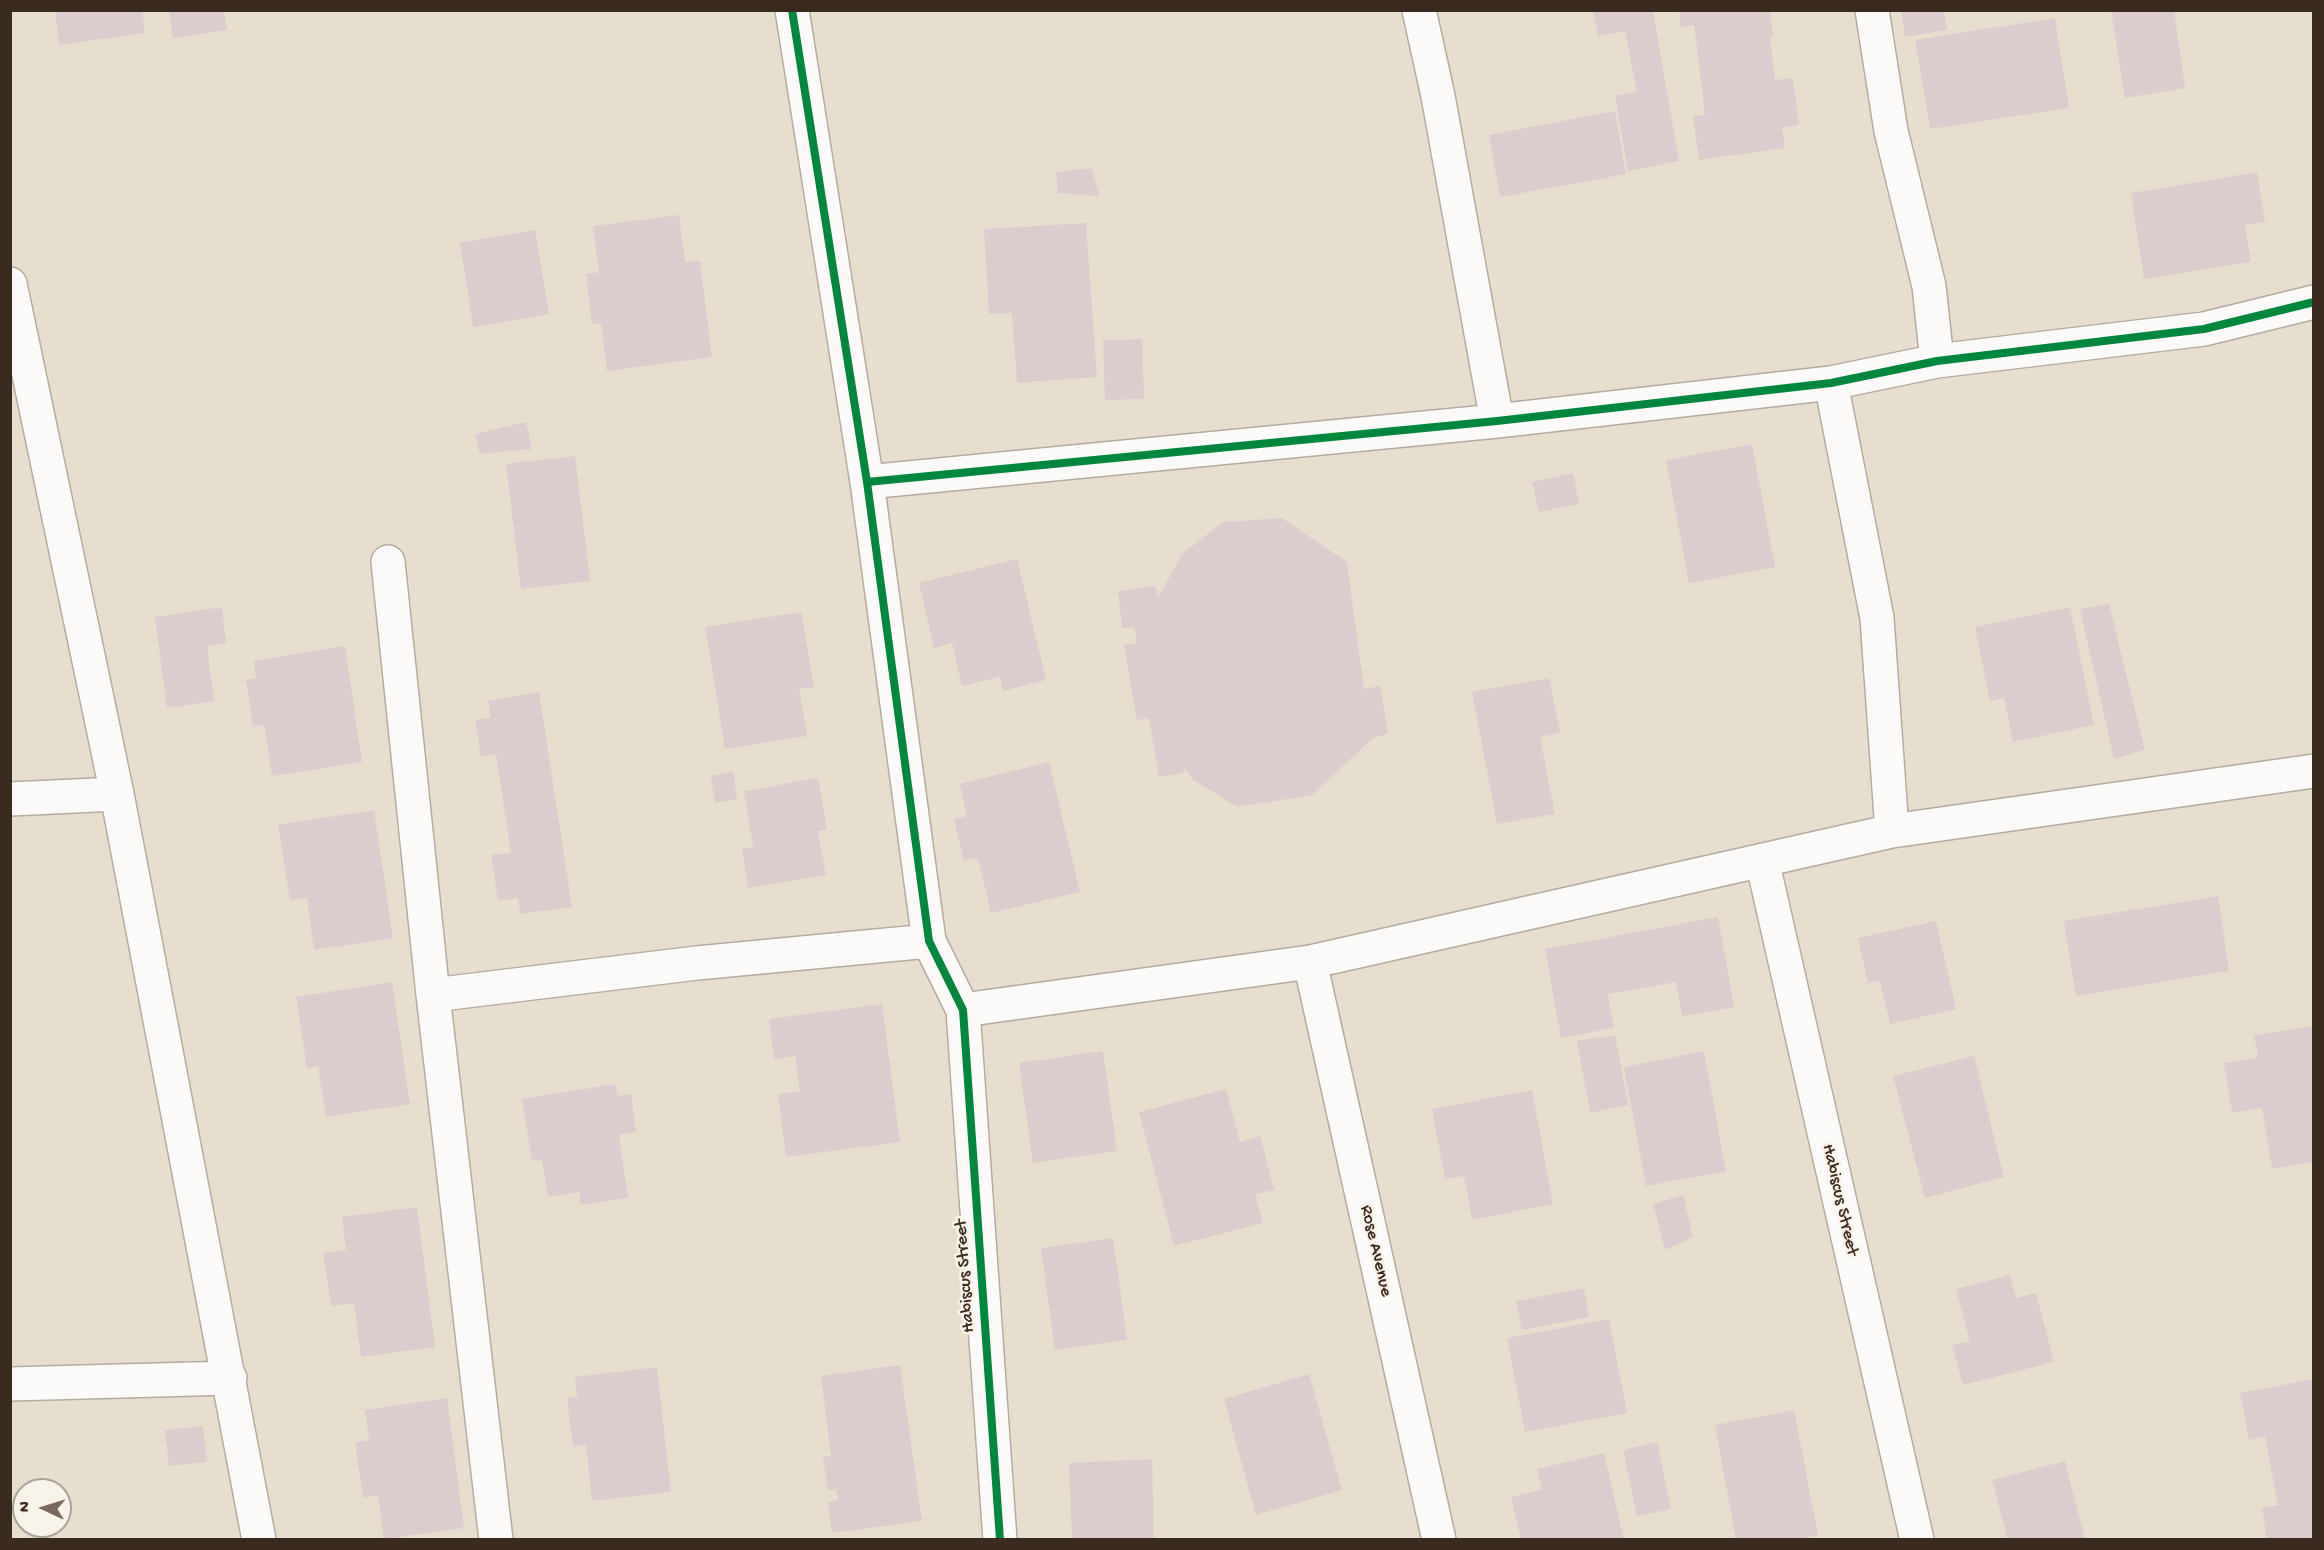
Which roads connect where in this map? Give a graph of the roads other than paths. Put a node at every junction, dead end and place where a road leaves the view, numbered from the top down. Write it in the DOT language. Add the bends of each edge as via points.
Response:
graph roads {
  1 [pos="792,10"];
  2 [pos="1419,10"];
  3 [pos="1872,10"];
  4 [pos="10,284"];
  5 [pos="2313,303"];
  6 [pos="1937,361"];
  7 [pos="1831,383"];
  8 [pos="1497,421"];
  9 [pos="867,482"];
  10 [pos="388,562"];
  11 [pos="2313,771"];
  12 [pos="117,794"];
  13 [pos="10,800"];
  14 [pos="1892,831"];
  15 [pos="1762,860"];
  16 [pos="928,941"];
  17 [pos="1310,962"];
  18 [pos="433,995"];
  19 [pos="963,1010"];
  20 [pos="230,1378"];
  21 [pos="10,1384"];
  22 [pos="259,1539"];
  23 [pos="496,1539"];
  24 [pos="1000,1539"];
  25 [pos="1439,1539"];
  26 [pos="1917,1539"];
  1 -- 9 [label="street"];
  2 -- 8 [label="street"];
  3 -- 6 [label="street" via="1891,131 1929,286"];
  4 -- 12 [label="street"];
  5 -- 6 [label="street" via="2204,329"];
  6 -- 7 [label="street"];
  7 -- 8 [label="street"];
  7 -- 14 [label="street" via="1876,618"];
  8 -- 9 [label="street"];
  9 -- 16 [label="street"];
  10 -- 18 [label="street"];
  11 -- 14 [label="street"];
  12 -- 13 [label="street"];
  12 -- 20 [label="street"];
  14 -- 15 [label="street"];
  15 -- 17 [label="street"];
  15 -- 26 [label="street, Habiscus Street"];
  16 -- 18 [label="street" via="697,963"];
  16 -- 19 [label="street"];
  17 -- 19 [label="street"];
  17 -- 25 [label="street, Rose Avenue"];
  18 -- 23 [label="street"];
  19 -- 24 [label="street, Habiscus Street"];
  20 -- 21 [label="street"];
  20 -- 22 [label="street"];
}
